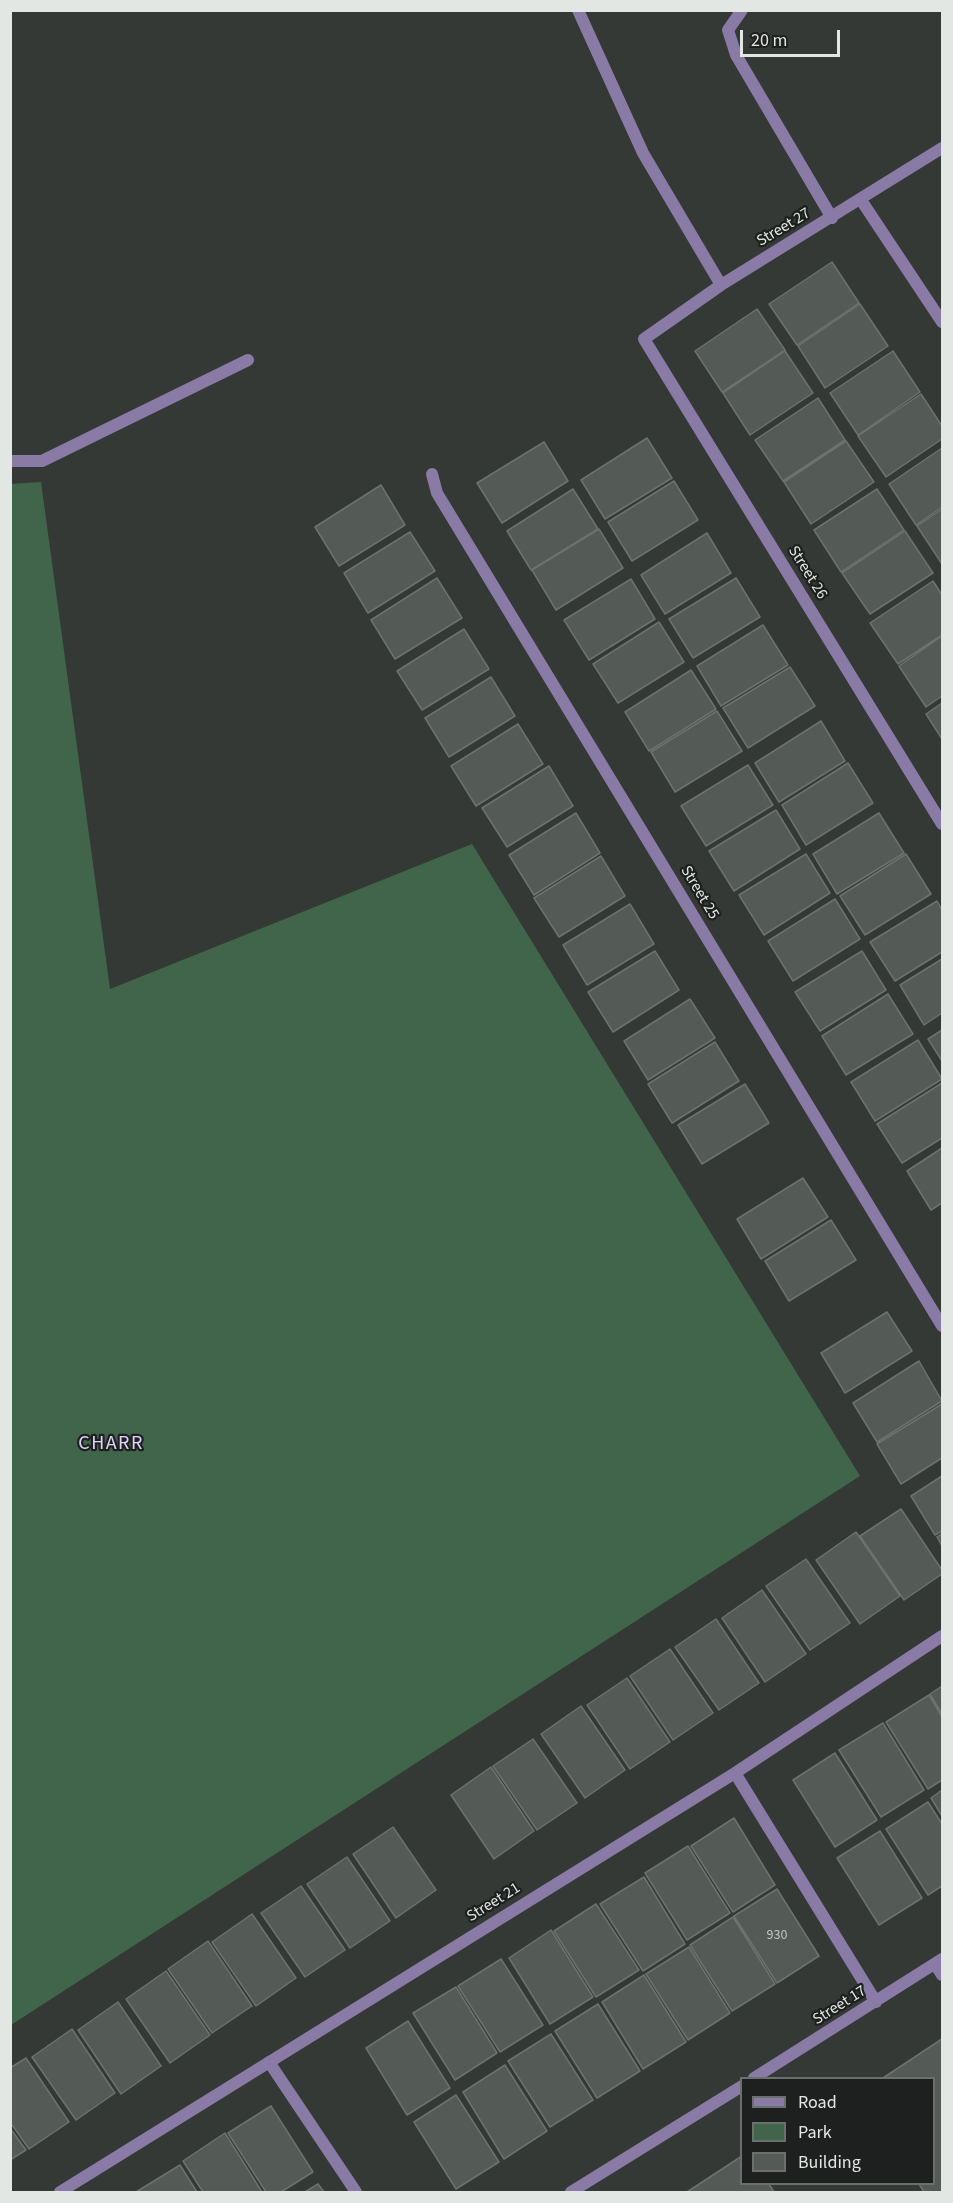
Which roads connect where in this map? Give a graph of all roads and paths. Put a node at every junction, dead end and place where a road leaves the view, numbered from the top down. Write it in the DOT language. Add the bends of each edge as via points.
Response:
graph roads {
  1 [pos="578,10"];
  2 [pos="742,10"];
  3 [pos="942,148"];
  4 [pos="861,200"];
  5 [pos="832,218"];
  6 [pos="721,285"];
  7 [pos="942,322"];
  8 [pos="644,339"];
  9 [pos="248,360"];
  10 [pos="10,461"];
  11 [pos="432,474"];
  12 [pos="942,824"];
  13 [pos="942,1326"];
  14 [pos="942,1636"];
  15 [pos="735,1773"];
  16 [pos="939,1962"];
  17 [pos="942,1975"];
  18 [pos="876,2002"];
  19 [pos="269,2062"];
  20 [pos="757,2077"];
  21 [pos="740,2087"];
  22 [pos="60,2193"];
  23 [pos="356,2193"];
  24 [pos="571,2193"];
  1 -- 6 [label="street" via="643,153"];
  2 -- 5 [label="street" via="728,30 736,55"];
  3 -- 4 [label="street, Street 27"];
  4 -- 5 [label="street, Street 27"];
  4 -- 7 [label="street"];
  5 -- 6 [label="street, Street 27"];
  6 -- 8 [label="street, Street 27"];
  8 -- 12 [label="street, Street 26"];
  9 -- 10 [label="street" via="42,461"];
  11 -- 13 [label="street, Street 25" via="437,493"];
  14 -- 15 [label="street, Street 21"];
  15 -- 18 [label="street"];
  15 -- 19 [label="street, Street 21"];
  16 -- 17 [label="street"];
  16 -- 18 [label="street, Street 17"];
  18 -- 20 [label="street, Street 17"];
  19 -- 22 [label="street, Street 21"];
  19 -- 23 [label="street"];
  21 -- 24 [label="street"];
}
